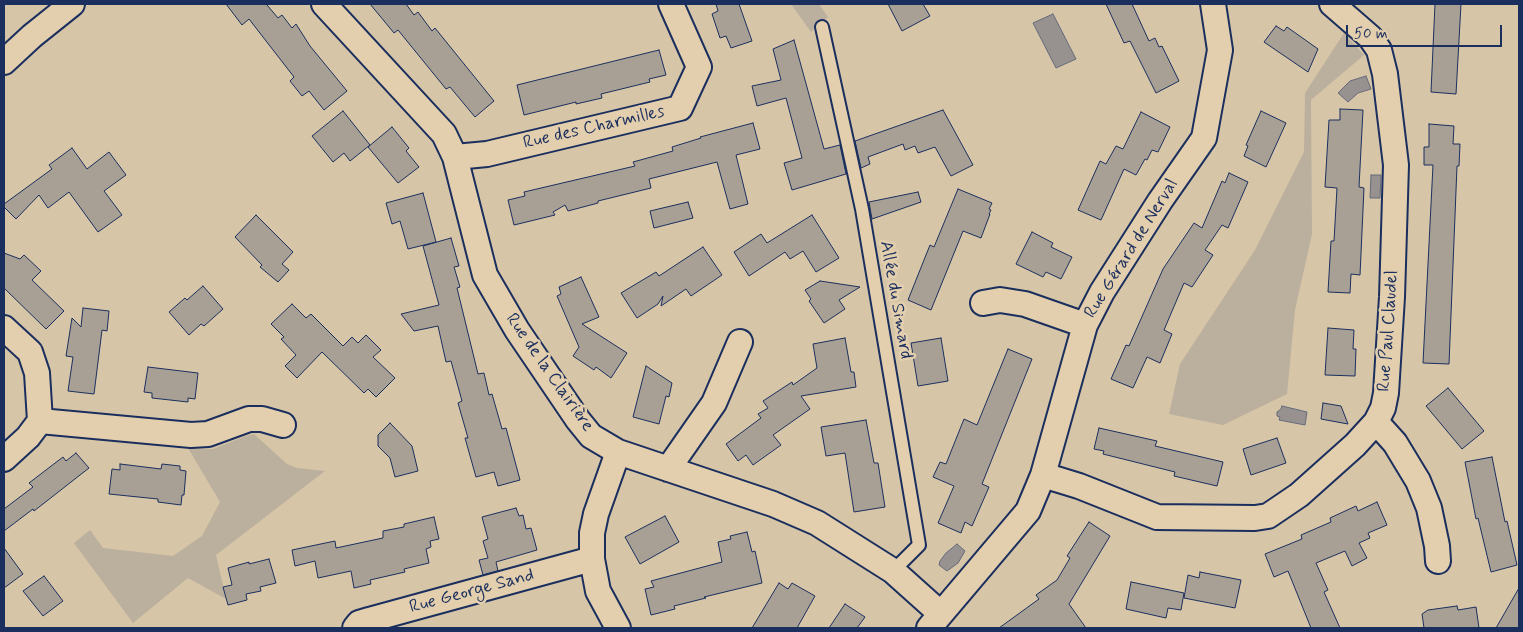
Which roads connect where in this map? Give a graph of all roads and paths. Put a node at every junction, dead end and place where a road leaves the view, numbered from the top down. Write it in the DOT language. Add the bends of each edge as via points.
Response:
graph roads {
  1 [pos="72,4"];
  2 [pos="671,4"];
  3 [pos="1213,4"];
  4 [pos="1332,4"];
  5 [pos="328,5"];
  6 [pos="822,27"];
  7 [pos="4,62"];
  8 [pos="455,158"];
  9 [pos="983,303"];
  10 [pos="1086,325"];
  11 [pos="4,328"];
  12 [pos="740,342"];
  13 [pos="40,421"];
  14 [pos="1376,422"];
  15 [pos="283,425"];
  16 [pos="618,452"];
  17 [pos="4,459"];
  18 [pos="668,469"];
  19 [pos="1043,475"];
  20 [pos="592,559"];
  21 [pos="1438,561"];
  22 [pos="893,571"];
  23 [pos="935,621"];
  24 [pos="355,628"];
  25 [pos="618,628"];
  1 -- 7 [label="street"];
  2 -- 8 [label="street, Rue des Charmilles" via="699,68 680,108 487,154"];
  3 -- 10 [label="street, Rue Gérard de Nerval" via="1220,50 1204,138 1102,292"];
  4 -- 14 [label="street, Rue Paul Claudel" via="1370,37 1379,50 1396,165 1386,393"];
  5 -- 8 [label="street, Rue de la Clairière" via="444,134"];
  6 -- 22 [label="lane, Allée du Simard" via="862,210 919,544"];
  8 -- 16 [label="street, Rue de la Clairière" via="484,274 517,330 578,420 591,436"];
  9 -- 10 [label="street" via="1000,300 1026,304"];
  10 -- 19 [label="street, Rue Gérard de Nerval"];
  11 -- 13 [label="street" via="30,352 36,373"];
  12 -- 18 [label="street" via="714,403"];
  13 -- 15 [label="street" via="191,435 208,434 262,418"];
  13 -- 17 [label="street"];
  14 -- 19 [label="street, Rue Paul Claudel" via="1299,495 1268,516 1157,517"];
  14 -- 21 [label="street" via="1395,443 1418,481 1429,508"];
  16 -- 18 [label="street, Rue de la Clairière"];
  16 -- 20 [label="street" via="596,514"];
  18 -- 22 [label="street, Rue de la Clairière" via="773,504 817,523"];
  19 -- 23 [label="street, Rue Gérard de Nerval" via="1028,511"];
  20 -- 24 [label="street, Rue George Sand" via="369,620"];
  20 -- 25 [label="street" via="598,591"];
  22 -- 23 [label="street, Rue de la Clairière"];
}
